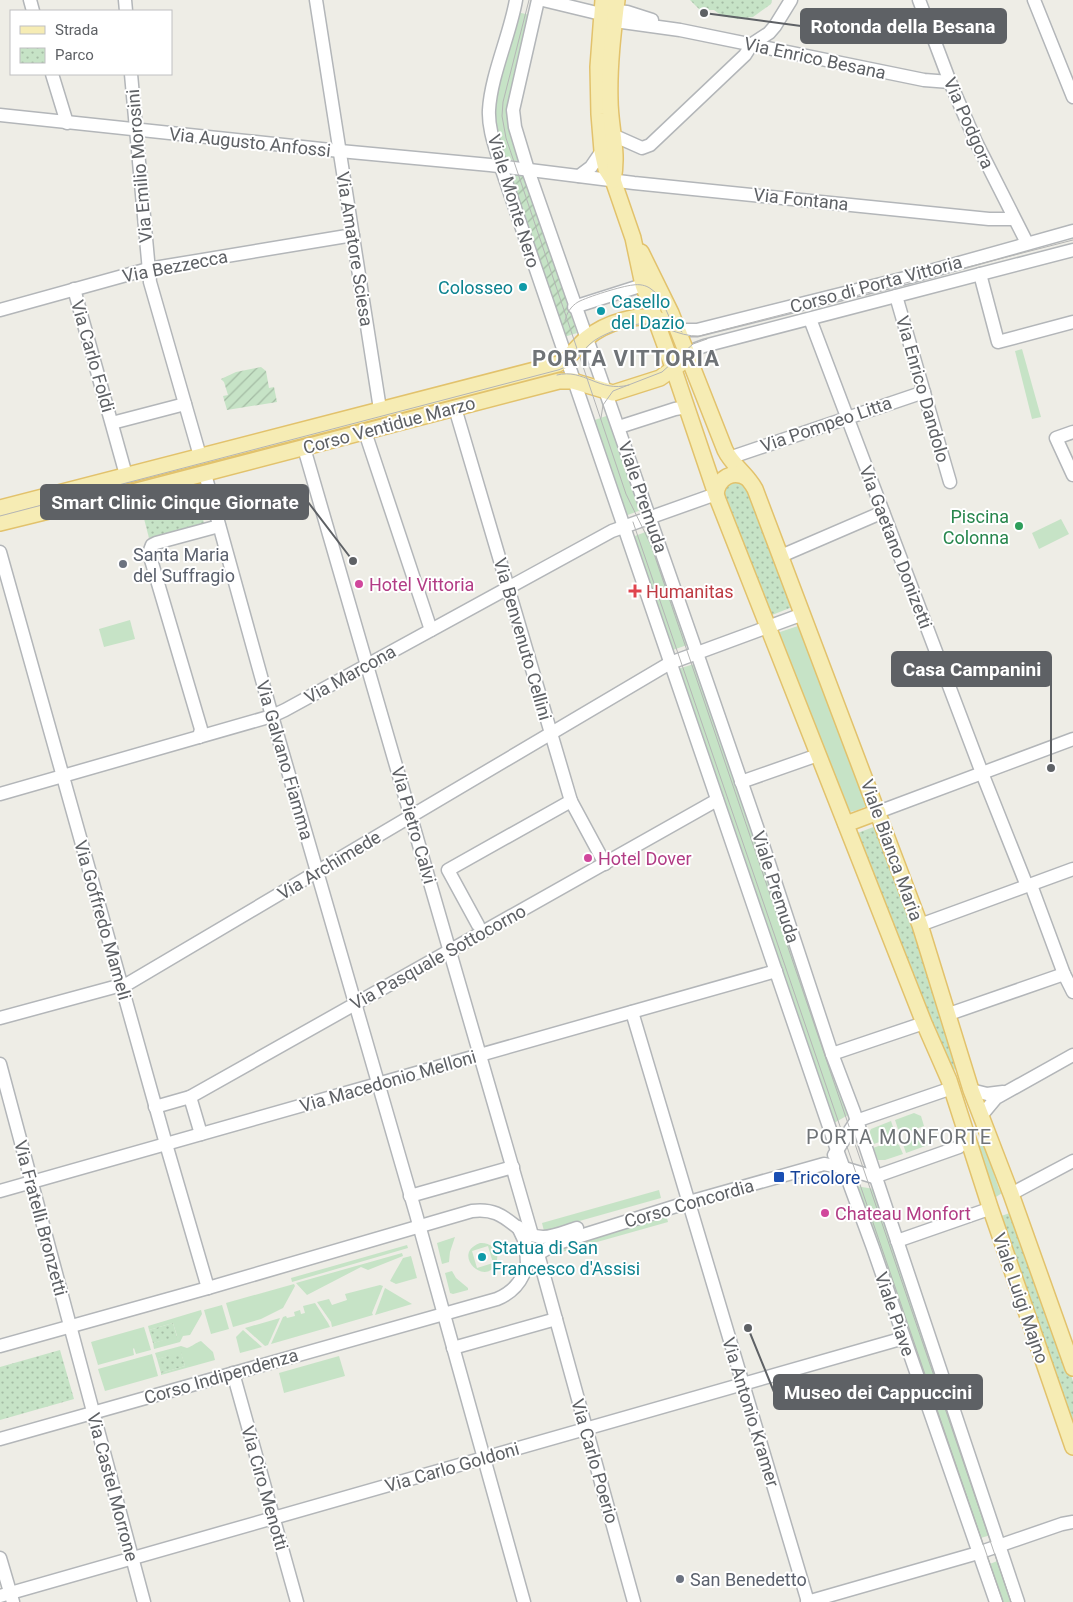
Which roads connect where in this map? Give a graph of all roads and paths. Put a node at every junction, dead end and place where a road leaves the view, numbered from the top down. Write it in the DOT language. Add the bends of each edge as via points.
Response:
graph roads {
  1 [pos="316,0"];
  2 [pos="516,0"];
  3 [pos="538,0"];
  4 [pos="543,0"];
  5 [pos="791,0"];
  6 [pos="920,0"];
  7 [pos="1034,0"];
  8 [pos="610,9"];
  9 [pos="752,44"];
  10 [pos="52,75"];
  11 [pos="131,75"];
  12 [pos="950,82"];
  13 [pos="1073,97"];
  14 [pos="0,115"];
  15 [pos="67,122"];
  16 [pos="136,129"];
  17 [pos="615,136"];
  18 [pos="340,151"];
  19 [pos="602,151"];
  20 [pos="501,167"];
  21 [pos="528,170"];
  22 [pos="579,176"];
  23 [pos="613,180"];
  24 [pos="1003,197"];
  25 [pos="989,219"];
  26 [pos="1014,219"];
  27 [pos="1073,231"];
  28 [pos="354,235"];
  29 [pos="633,238"];
  30 [pos="1027,243"];
  31 [pos="1073,250"];
  32 [pos="650,268"];
  33 [pos="148,269"];
  34 [pos="980,274"];
  35 [pos="643,286"];
  36 [pos="74,289"];
  37 [pos="896,296"];
  38 [pos="574,307"];
  39 [pos="0,310"];
  40 [pos="655,318"];
  41 [pos="810,318"];
  42 [pos="1073,322"];
  43 [pos="678,330"];
  44 [pos="586,339"];
  45 [pos="688,357"];
  46 [pos="566,360"];
  47 [pos="674,370"];
  48 [pos="573,381"];
  49 [pos="605,391"];
  50 [pos="924,392"];
  51 [pos="705,399"];
  52 [pos="185,404"];
  53 [pos="686,407"];
  54 [pos="455,408"];
  55 [pos="380,409"];
  56 [pos="848,418"];
  57 [pos="112,423"];
  58 [pos="619,427"];
  59 [pos="365,432"];
  60 [pos="1073,432"];
  61 [pos="304,448"];
  62 [pos="200,456"];
  63 [pos="729,458"];
  64 [pos="205,474"];
  65 [pos="126,475"];
  66 [pos="1073,475"];
  67 [pos="747,478"];
  68 [pos="950,482"];
  69 [pos="716,494"];
  70 [pos="0,508"];
  71 [pos="883,512"];
  72 [pos="650,518"];
  73 [pos="0,523"];
  74 [pos="219,526"];
  75 [pos="624,526"];
  76 [pos="0,552"];
  77 [pos="781,556"];
  78 [pos="507,587"];
  79 [pos="803,614"];
  80 [pos="768,627"];
  81 [pos="431,630"];
  82 [pos="697,653"];
  83 [pos="670,662"];
  84 [pos="367,664"];
  85 [pos="272,716"];
  86 [pos="550,733"];
  87 [pos="200,737"];
  88 [pos="1073,739"];
  89 [pos="818,755"];
  90 [pos="982,773"];
  91 [pos="62,776"];
  92 [pos="741,782"];
  93 [pos="0,794"];
  94 [pos="717,800"];
  95 [pos="571,801"];
  96 [pos="878,812"];
  97 [pos="412,816"];
  98 [pos="846,824"];
  99 [pos="605,864"];
  100 [pos="1073,869"];
  101 [pos="318,872"];
  102 [pos="1029,885"];
  103 [pos="478,925"];
  104 [pos="920,925"];
  105 [pos="450,951"];
  106 [pos="776,971"];
  107 [pos="1064,974"];
  108 [pos="122,986"];
  109 [pos="1073,992"];
  110 [pos="355,1004"];
  111 [pos="632,1012"];
  112 [pos="949,1014"];
  113 [pos="0,1018"];
  114 [pos="924,1023"];
  115 [pos="832,1054"];
  116 [pos="480,1055"];
  117 [pos="1073,1056"];
  118 [pos="0,1064"];
  119 [pos="377,1084"];
  120 [pos="952,1088"];
  121 [pos="972,1090"];
  122 [pos="1008,1091"];
  123 [pos="190,1097"];
  124 [pos="156,1107"];
  125 [pos="981,1116"];
  126 [pos="856,1121"];
  127 [pos="967,1132"];
  128 [pos="201,1134"];
  129 [pos="166,1144"];
  130 [pos="837,1150"];
  131 [pos="1073,1161"];
  132 [pos="513,1167"];
  133 [pos="844,1168"];
  134 [pos="874,1177"];
  135 [pos="31,1182"];
  136 [pos="0,1192"];
  137 [pos="1011,1194"];
  138 [pos="410,1196"];
  139 [pos="688,1200"];
  140 [pos="523,1203"];
  141 [pos="990,1207"];
  142 [pos="507,1218"];
  143 [pos="419,1226"];
  144 [pos="518,1228"];
  145 [pos="532,1234"];
  146 [pos="897,1241"];
  147 [pos="538,1254"];
  148 [pos="526,1265"];
  149 [pos="522,1278"];
  150 [pos="546,1286"];
  151 [pos="208,1288"];
  152 [pos="443,1314"];
  153 [pos="556,1320"];
  154 [pos="70,1326"];
  155 [pos="904,1338"];
  156 [pos="1069,1341"];
  157 [pos="0,1346"];
  158 [pos="452,1348"];
  159 [pos="1073,1368"];
  160 [pos="82,1372"];
  161 [pos="233,1373"];
  162 [pos="743,1384"];
  163 [pos="93,1412"];
  164 [pos="586,1429"];
  165 [pos="0,1439"];
  166 [pos="1073,1447"];
  167 [pos="484,1458"];
  168 [pos="274,1517"];
  169 [pos="1069,1521"];
  170 [pos="996,1547"];
  171 [pos="978,1553"];
  172 [pos="132,1557"];
  173 [pos="0,1558"];
  174 [pos="8,1597"];
  175 [pos="144,1602"];
  176 [pos="297,1602"];
  177 [pos="524,1602"];
  178 [pos="634,1602"];
  179 [pos="807,1602"];
  180 [pos="996,1602"];
  181 [pos="1018,1602"];
  1 -- 18 [label="street, Via Amatore Sciesa"];
  2 -- 20 [label="street, Viale Monte Nero" via="489,111 490,130"];
  3 -- 21 [label="street, Viale Monte Nero" via="513,110 514,127"];
  4 -- 8 [label="street, Via Enrico Besana"];
  5 -- 9 [label="street" via="775,26"];
  6 -- 12 [label="street, Via Podgora"];
  7 -- 13 [label="street"];
  8 -- 9 [label="street, Via Enrico Besana" via="680,30"];
  8 -- 17 [label="main road" via="610,102"];
  8 -- 19 [label="main road" via="598,67"];
  9 -- 12 [label="street, Via Enrico Besana" via="924,80"];
  9 -- 17 [label="street" via="745,55 650,145 642,148"];
  10 -- 15 [label="street"];
  11 -- 16 [label="street, Via Emilio Morosini"];
  12 -- 24 [label="street, Via Podgora"];
  14 -- 15 [label="street, Via Augusto Anfossi"];
  15 -- 16 [label="street, Via Augusto Anfossi"];
  16 -- 18 [label="street, Via Augusto Anfossi"];
  16 -- 33 [label="street, Via Emilio Morosini"];
  17 -- 23 [label="main road"];
  18 -- 20 [label="street, Via Augusto Anfossi"];
  18 -- 28 [label="street, Via Amatore Sciesa"];
  19 -- 22 [label="street" via="591,167"];
  19 -- 23 [label="main road" via="606,169"];
  20 -- 21 [label="street, Via Augusto Anfossi"];
  20 -- 46 [label="street, Viale Monte Nero"];
  21 -- 22 [label="street, Via Augusto Anfossi"];
  21 -- 38 [label="street, Viale Monte Nero"];
  22 -- 23 [label="street, Via Fontana"];
  23 -- 25 [label="street, Via Fontana"];
  23 -- 29 [label="main road"];
  24 -- 25 [label="street"];
  24 -- 26 [label="street, Via Podgora"];
  25 -- 26 [label="street, Via Fontana"];
  26 -- 30 [label="street, Via Podgora"];
  27 -- 30 [label="street, Corso di Porta Vittoria"];
  28 -- 33 [label="street, Via Bezzecca"];
  28 -- 55 [label="street, Via Amatore Sciesa"];
  29 -- 32 [label="main road, Viale Bianca Maria"];
  29 -- 35 [label="main road"];
  30 -- 43 [label="street, Corso di Porta Vittoria" via="909,277 706,328"];
  31 -- 34 [label="street, Corso di Porta Vittoria"];
  32 -- 35 [label="main road"];
  32 -- 43 [label="main road, Viale Bianca Maria"];
  33 -- 36 [label="street, Via Bezzecca"];
  33 -- 52 [label="street, Via Emilio Morosini"];
  34 -- 37 [label="street, Corso di Porta Vittoria"];
  34 -- 42 [label="street" via="998,342"];
  35 -- 38 [label="street"];
  35 -- 40 [label="main road"];
  36 -- 39 [label="street, Via Bezzecca"];
  36 -- 57 [label="street, Via Carlo Foldi"];
  37 -- 41 [label="street, Corso di Porta Vittoria"];
  37 -- 50 [label="street, Via Enrico Dandolo"];
  38 -- 44 [label="street, Viale Monte Nero"];
  40 -- 43 [label="main road"];
  40 -- 44 [label="main road" via="628,319 599,330"];
  40 -- 47 [label="main road"];
  41 -- 45 [label="street, Corso di Porta Vittoria" via="704,346"];
  41 -- 56 [label="street, Via Gaetano Donizetti"];
  43 -- 45 [label="main road, Viale Bianca Maria"];
  44 -- 46 [label="main road"];
  44 -- 49 [label="street"];
  45 -- 47 [label="main road"];
  45 -- 51 [label="main road, Viale Bianca Maria"];
  46 -- 48 [label="street, Viale Monte Nero"];
  46 -- 55 [label="main road, Corso Ventidue Marzo"];
  47 -- 49 [label="main road" via="626,390"];
  47 -- 53 [label="main road, Viale Bianca Maria"];
  48 -- 49 [label="main road"];
  48 -- 54 [label="main road, Corso Ventidue Marzo" via="559,381"];
  48 -- 75 [label="street, Viale Premuda"];
  49 -- 58 [label="street, Viale Premuda"];
  50 -- 56 [label="street, Via Pompeo Litta"];
  50 -- 68 [label="street, Via Enrico Dandolo"];
  51 -- 53 [label="main road" via="692,396"];
  51 -- 63 [label="main road, Viale Bianca Maria"];
  52 -- 57 [label="street"];
  52 -- 62 [label="street, Via Emilio Morosini"];
  53 -- 58 [label="street"];
  53 -- 69 [label="main road, Viale Bianca Maria"];
  54 -- 59 [label="main road, Corso Ventidue Marzo"];
  54 -- 78 [label="street, Via Benvenuto Cellini"];
  55 -- 62 [label="main road, Corso Ventidue Marzo"];
  56 -- 63 [label="street, Via Pompeo Litta"];
  56 -- 71 [label="street, Via Gaetano Donizetti"];
  57 -- 65 [label="street, Via Carlo Foldi"];
  58 -- 72 [label="street, Viale Premuda"];
  59 -- 61 [label="main road, Corso Ventidue Marzo"];
  59 -- 81 [label="street"];
  60 -- 66 [label="street" via="1056,438"];
  61 -- 64 [label="main road, Corso Ventidue Marzo"];
  61 -- 84 [label="street, Via Pietro Calvi"];
  62 -- 64 [label="main road"];
  62 -- 65 [label="main road, Corso Ventidue Marzo"];
  63 -- 67 [label="main road, Viale Bianca Maria"];
  64 -- 73 [label="main road, Corso Ventidue Marzo"];
  64 -- 74 [label="street, Via Galvano Fiamma"];
  65 -- 70 [label="main road"];
  67 -- 69 [label="main road" via="736,474 725,477 718,484"];
  67 -- 77 [label="main road, Viale Bianca Maria" via="755,489"];
  69 -- 72 [label="street, Via Marcona"];
  69 -- 80 [label="main road, Viale Bianca Maria"];
  71 -- 77 [label="street"];
  71 -- 90 [label="street, Via Gaetano Donizetti"];
  72 -- 75 [label="street, Via Marcona"];
  72 -- 82 [label="street, Viale Premuda"];
  74 -- 85 [label="street, Via Galvano Fiamma"];
  74 -- 87 [label="street" via="156,543 149,553 201,729"];
  75 -- 78 [label="street, Via Marcona"];
  75 -- 83 [label="street, Viale Premuda"];
  76 -- 91 [label="street, Via Goffredo Mameli"];
  77 -- 79 [label="main road, Viale Bianca Maria"];
  78 -- 81 [label="street, Via Marcona"];
  78 -- 86 [label="street, Via Benvenuto Cellini"];
  79 -- 80 [label="street"];
  79 -- 96 [label="main road, Viale Bianca Maria"];
  80 -- 82 [label="street"];
  80 -- 89 [label="main road, Viale Bianca Maria"];
  81 -- 84 [label="street, Via Marcona"];
  82 -- 83 [label="street"];
  82 -- 92 [label="street, Viale Premuda"];
  83 -- 86 [label="street, Via Archimede"];
  83 -- 94 [label="street, Viale Premuda"];
  84 -- 85 [label="street, Via Marcona"];
  84 -- 97 [label="street, Via Pietro Calvi"];
  85 -- 87 [label="street, Via Marcona"];
  85 -- 101 [label="street, Via Galvano Fiamma"];
  86 -- 95 [label="street, Via Benvenuto Cellini"];
  86 -- 97 [label="street, Via Archimede"];
  87 -- 91 [label="street, Via Marcona"];
  88 -- 90 [label="street"];
  89 -- 92 [label="street"];
  89 -- 98 [label="main road, Viale Bianca Maria"];
  90 -- 96 [label="street"];
  90 -- 102 [label="street, Via Gaetano Donizetti"];
  91 -- 93 [label="street, Via Marcona"];
  91 -- 108 [label="street, Via Goffredo Mameli"];
  92 -- 115 [label="street, Viale Premuda"];
  94 -- 99 [label="street, Via Pasquale Sottocorno"];
  94 -- 106 [label="street, Viale Premuda"];
  95 -- 99 [label="street, Via Benvenuto Cellini"];
  95 -- 103 [label="street" via="448,870"];
  96 -- 98 [label="main road"];
  96 -- 104 [label="main road, Viale Bianca Maria"];
  97 -- 101 [label="street, Via Archimede"];
  97 -- 105 [label="street, Via Pietro Calvi"];
  98 -- 114 [label="main road, Viale Bianca Maria"];
  99 -- 105 [label="street, Via Pasquale Sottocorno"];
  100 -- 102 [label="street"];
  101 -- 108 [label="street, Via Archimede"];
  101 -- 110 [label="street, Via Galvano Fiamma"];
  102 -- 104 [label="street"];
  102 -- 107 [label="street, Via Gaetano Donizetti"];
  104 -- 112 [label="main road, Viale Bianca Maria"];
  105 -- 110 [label="street, Via Pasquale Sottocorno"];
  105 -- 116 [label="street, Via Pietro Calvi"];
  106 -- 111 [label="street, Via Macedonio Melloni"];
  106 -- 130 [label="street, Viale Premuda"];
  107 -- 109 [label="street, Via Gaetano Donizetti"];
  107 -- 112 [label="street"];
  108 -- 113 [label="street, Via Archimede"];
  108 -- 124 [label="street, Via Goffredo Mameli"];
  110 -- 119 [label="street, Via Galvano Fiamma"];
  110 -- 123 [label="street, Via Pasquale Sottocorno"];
  111 -- 116 [label="street, Via Macedonio Melloni"];
  111 -- 139 [label="street, Via Antonio Kramer"];
  112 -- 121 [label="main road, Viale Bianca Maria"];
  114 -- 115 [label="street"];
  114 -- 120 [label="main road, Viale Bianca Maria"];
  115 -- 126 [label="street, Viale Premuda"];
  116 -- 119 [label="street, Via Macedonio Melloni"];
  116 -- 132 [label="street, Via Pietro Calvi"];
  117 -- 122 [label="street"];
  118 -- 135 [label="street, Via Fratelli Bronzetti"];
  119 -- 128 [label="street, Via Macedonio Melloni"];
  119 -- 138 [label="street, Via Galvano Fiamma"];
  120 -- 121 [label="main road"];
  120 -- 126 [label="street"];
  120 -- 127 [label="main road, Viale Bianca Maria"];
  121 -- 122 [label="street" via="987,1094"];
  121 -- 125 [label="main road, Viale Bianca Maria"];
  122 -- 125 [label="street" via="991,1103"];
  123 -- 124 [label="street, Via Pasquale Sottocorno"];
  123 -- 128 [label="street"];
  124 -- 129 [label="street, Via Goffredo Mameli"];
  125 -- 127 [label="main road"];
  125 -- 137 [label="main road, Viale Luigi Majno"];
  126 -- 130 [label="street"];
  126 -- 134 [label="street, Viale Premuda"];
  127 -- 134 [label="street" via="959,1147"];
  127 -- 141 [label="main road, Viale Luigi Majno"];
  128 -- 129 [label="street, Via Macedonio Melloni"];
  129 -- 135 [label="street, Via Macedonio Melloni"];
  129 -- 151 [label="street, Via Goffredo Mameli"];
  130 -- 133 [label="street, Viale Piave"];
  130 -- 139 [label="street, Corso Concordia" via="832,1157"];
  131 -- 137 [label="street"];
  132 -- 138 [label="street"];
  132 -- 140 [label="street, Via Pietro Calvi"];
  133 -- 134 [label="street, Corso Concordia"];
  133 -- 139 [label="street, Corso Concordia" via="824,1164"];
  133 -- 155 [label="street, Viale Piave"];
  134 -- 146 [label="street, Viale Piave"];
  135 -- 136 [label="street, Via Macedonio Melloni"];
  135 -- 154 [label="street, Via Fratelli Bronzetti"];
  137 -- 141 [label="main road"];
  137 -- 156 [label="main road, Viale Luigi Majno"];
  138 -- 143 [label="street, Via Galvano Fiamma"];
  139 -- 145 [label="street, Corso Concordia" via="546,1236"];
  139 -- 147 [label="street, Corso Concordia" via="558,1243"];
  139 -- 162 [label="street, Via Antonio Kramer"];
  140 -- 142 [label="street"];
  140 -- 145 [label="street, Via Pietro Calvi"];
  141 -- 146 [label="street"];
  141 -- 166 [label="main road, Viale Luigi Majno"];
  142 -- 143 [label="street" via="480,1210"];
  142 -- 144 [label="street"];
  143 -- 151 [label="street"];
  143 -- 152 [label="street"];
  144 -- 145 [label="street"];
  144 -- 148 [label="street" via="526,1244"];
  146 -- 170 [label="street, Viale Piave"];
  147 -- 148 [label="street, Corso Concordia"];
  147 -- 150 [label="street, Via Carlo Poerio"];
  148 -- 149 [label="street"];
  149 -- 150 [label="street" via="539,1280"];
  149 -- 152 [label="street" via="510,1292 497,1299"];
  150 -- 153 [label="street, Via Carlo Poerio"];
  151 -- 154 [label="street"];
  152 -- 158 [label="street"];
  152 -- 161 [label="street, Corso Indipendenza"];
  153 -- 158 [label="street"];
  153 -- 164 [label="street, Via Carlo Poerio"];
  154 -- 157 [label="street"];
  154 -- 160 [label="street, Via Fratelli Bronzetti"];
  155 -- 162 [label="street, Via Carlo Goldoni"];
  155 -- 171 [label="street, Viale Piave"];
  156 -- 159 [label="main road, Viale Luigi Majno"];
  158 -- 167 [label="street"];
  160 -- 163 [label="street, Via Castel Morrone"];
  161 -- 163 [label="street, Corso Indipendenza"];
  161 -- 168 [label="street, Via Ciro Menotti"];
  162 -- 164 [label="street, Via Carlo Goldoni"];
  162 -- 179 [label="street, Via Antonio Kramer"];
  163 -- 165 [label="street, Corso Indipendenza"];
  163 -- 172 [label="street, Via Castel Morrone"];
  164 -- 167 [label="street, Via Carlo Goldoni"];
  164 -- 178 [label="street, Via Carlo Poerio"];
  167 -- 168 [label="street, Via Carlo Goldoni"];
  167 -- 177 [label="street"];
  168 -- 172 [label="street, Via Carlo Goldoni"];
  168 -- 176 [label="street, Via Ciro Menotti"];
  169 -- 170 [label="street"];
  170 -- 171 [label="street"];
  170 -- 181 [label="street, Viale Piave"];
  171 -- 179 [label="street"];
  171 -- 180 [label="street, Viale Piave"];
  172 -- 174 [label="street, Via Carlo Goldoni"];
  172 -- 175 [label="street, Via Castel Morrone"];
  173 -- 174 [label="street"];
}
